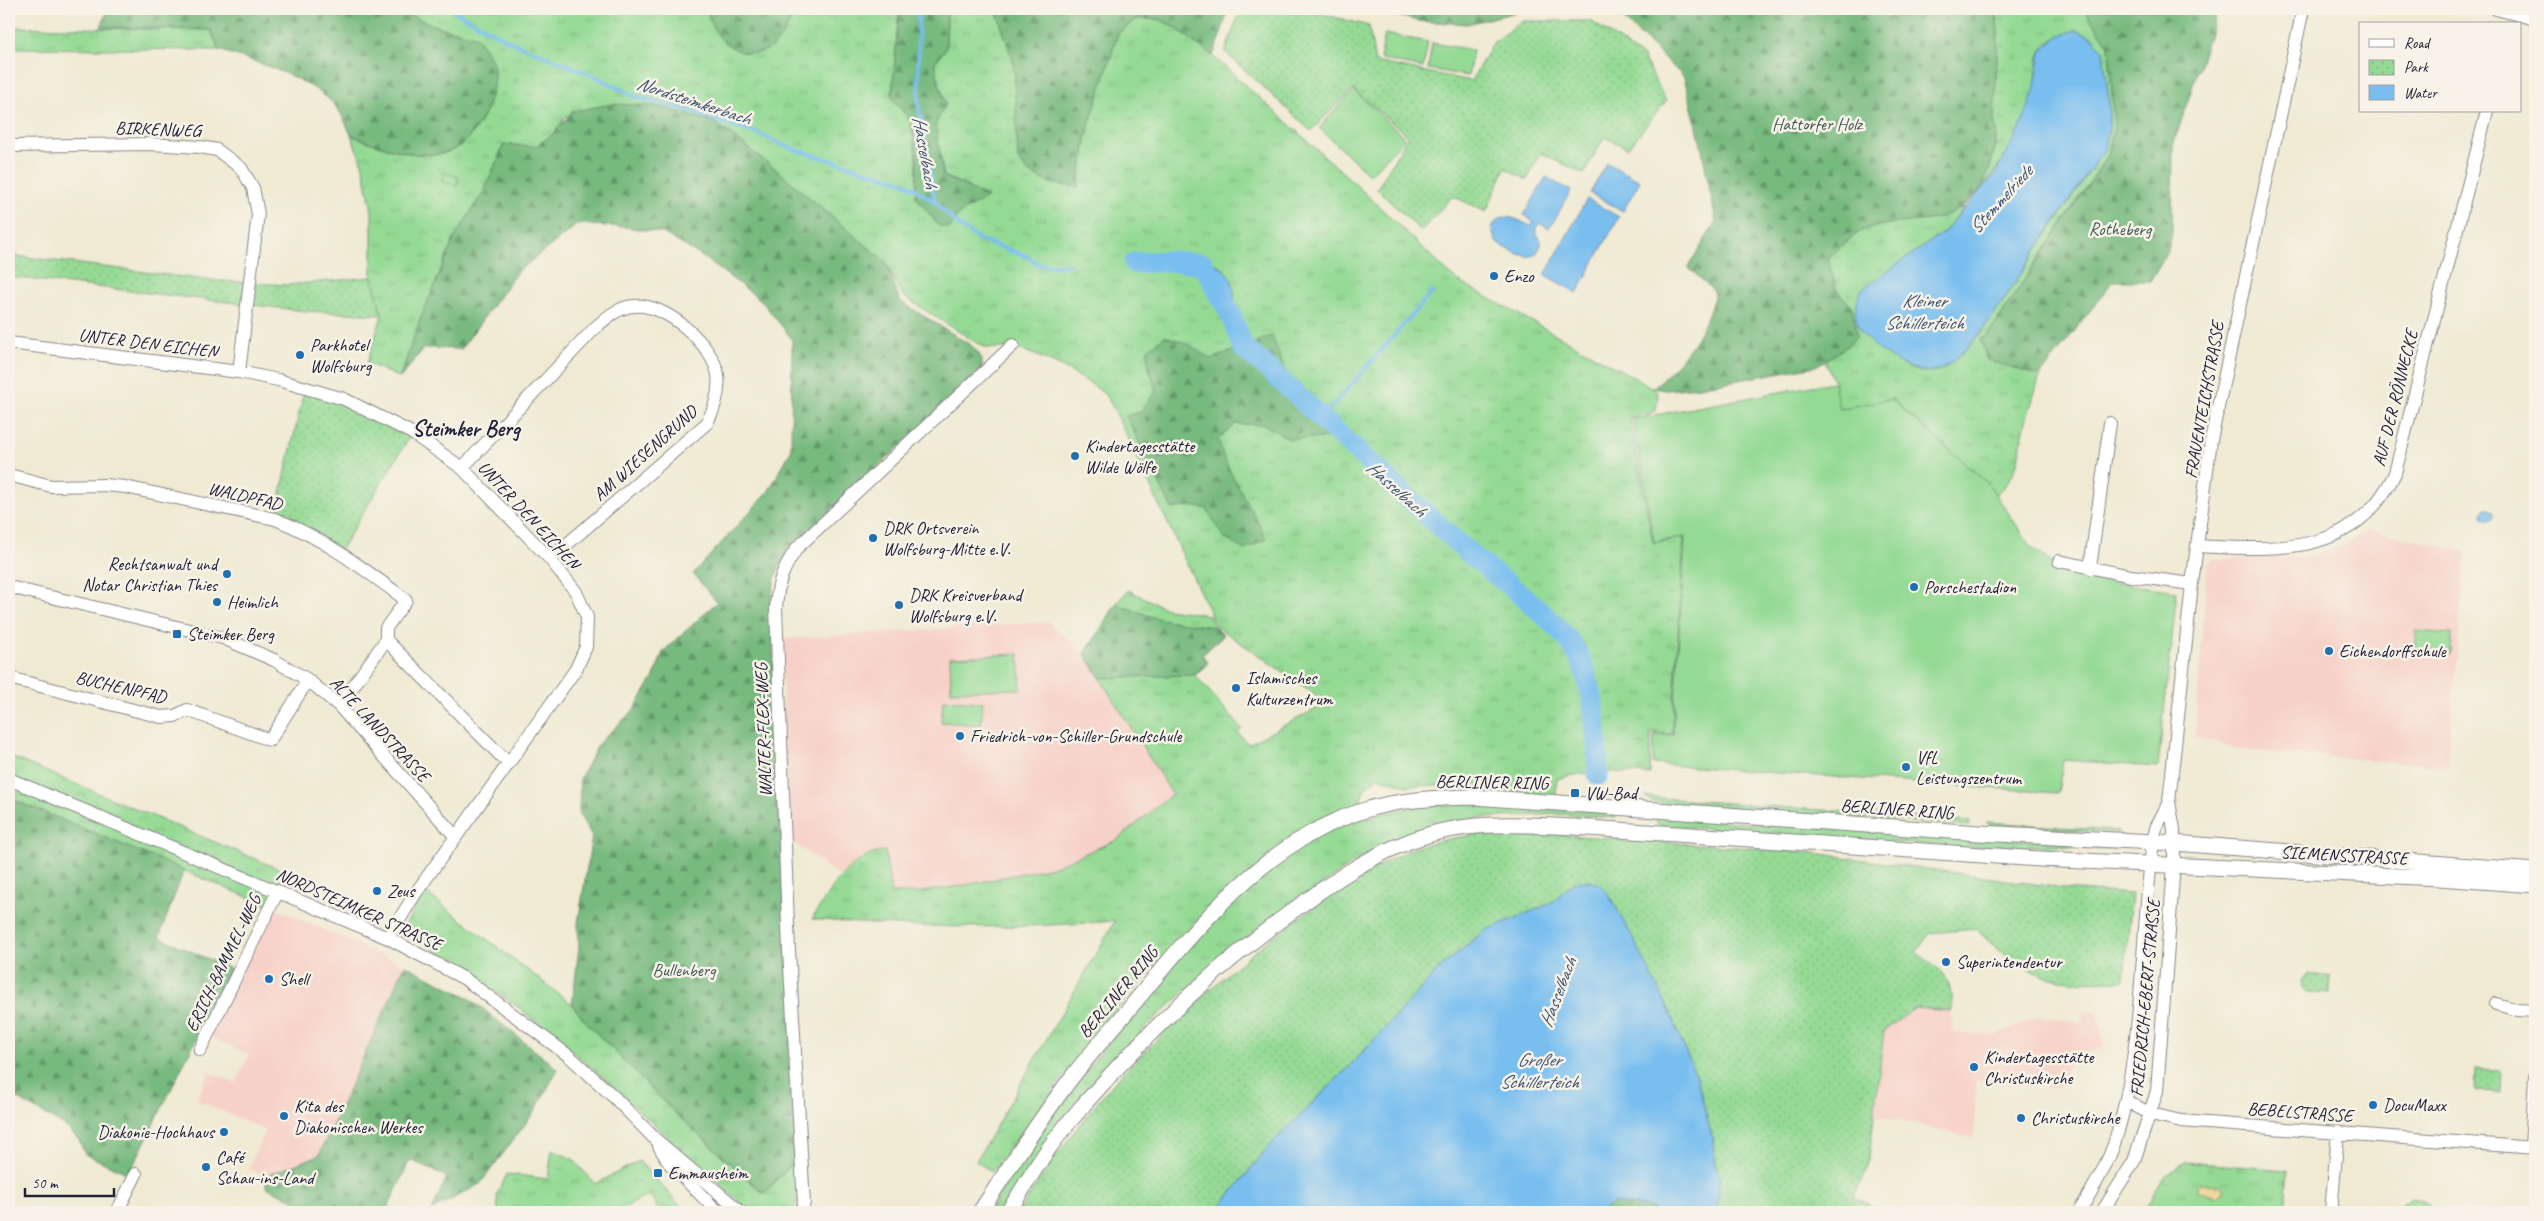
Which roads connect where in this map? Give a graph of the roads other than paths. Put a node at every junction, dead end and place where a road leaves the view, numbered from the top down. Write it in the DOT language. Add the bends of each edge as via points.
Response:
graph roads {
  1 [pos="2303,9"];
  2 [pos="2496,9"];
  3 [pos="2512,18"];
  4 [pos="2535,19"];
  5 [pos="2487,112"];
  6 [pos="9,146"];
  7 [pos="9,343"];
  8 [pos="1014,345"];
  9 [pos="239,372"];
  10 [pos="2110,423"];
  11 [pos="462,468"];
  12 [pos="9,475"];
  13 [pos="2198,546"];
  14 [pos="550,559"];
  15 [pos="2059,561"];
  16 [pos="2090,568"];
  17 [pos="2192,584"];
  18 [pos="9,587"];
  19 [pos="386,640"];
  20 [pos="9,678"];
  21 [pos="308,680"];
  22 [pos="339,706"];
  23 [pos="508,763"];
  24 [pos="9,779"];
  25 [pos="2169,802"];
  26 [pos="456,837"];
  27 [pos="2153,842"];
  28 [pos="2174,843"];
  29 [pos="2150,864"];
  30 [pos="2174,865"];
  31 [pos="2535,871"];
  32 [pos="2535,885"];
  33 [pos="278,891"];
  34 [pos="388,938"];
  35 [pos="2496,1004"];
  36 [pos="2535,1011"];
  37 [pos="200,1050"];
  38 [pos="2535,1076"];
  39 [pos="2126,1101"];
  40 [pos="2151,1114"];
  41 [pos="2338,1132"];
  42 [pos="654,1138"];
  43 [pos="2533,1148"];
  44 [pos="136,1174"];
  45 [pos="117,1212"];
  46 [pos="718,1212"];
  47 [pos="741,1212"];
  48 [pos="801,1212"];
  49 [pos="980,1212"];
  50 [pos="1008,1212"];
  51 [pos="2079,1212"];
  52 [pos="2102,1212"];
  53 [pos="2331,1212"];
  1 -- 13 [label="street, FRAUENTEICHSTRASSE" via="2211,440"];
  2 -- 3 [label="street"];
  3 -- 4 [label="street"];
  5 -- 13 [label="street, AUF DER RÖNNECKE" via="2395,473 2381,499 2371,512 2347,531 2315,543 2250,548"];
  6 -- 9 [label="street, BIRKENWEG" via="150,144 200,147 217,150 241,168 253,188 258,214"];
  7 -- 9 [label="street, UNTER DEN EICHEN"];
  8 -- 48 [label="street, WALTER-FLEX-WEG" via="797,548 783,568 778,586 776,608 784,833 804,1204"];
  9 -- 11 [label="street, UNTER DEN EICHEN" via="344,399 412,433"];
  10 -- 16 [label="street"];
  11 -- 14 [label="street, UNTER DEN EICHEN"];
  11 -- 14 [label="street, AM WIESENGRUND" via="595,328 620,310 634,306 659,309 700,343 718,375 717,400 708,423"];
  12 -- 19 [label="street, WALDPFAD" via="51,486 125,487 275,519 298,528 340,551 406,600 386,628"];
  13 -- 17 [label="street, FRAUENTEICHSTRASSE"];
  14 -- 23 [label="street, UNTER DEN EICHEN" via="576,592 587,617 586,647 576,669"];
  15 -- 16 [label="street"];
  16 -- 17 [label="street"];
  17 -- 25 [label="street, FRAUENTEICHSTRASSE"];
  18 -- 21 [label="street, ALTE LANDSTRASSE" via="223,638 274,660"];
  19 -- 22 [label="street, WALDPFAD"];
  19 -- 23 [label="street"];
  20 -- 21 [label="street, BUCHENPFAD" via="161,717 175,716 187,710 270,740"];
  21 -- 22 [label="street, ALTE LANDSTRASSE"];
  22 -- 26 [label="street, ALTE LANDSTRASSE"];
  23 -- 26 [label="street, UNTER DEN EICHEN"];
  24 -- 33 [label="street, NORDSTEIMKER STRASSE"];
  25 -- 27 [label="street, FRAUENTEICHSTRASSE"];
  25 -- 28 [label="street, FRAUENTEICHSTRASSE"];
  26 -- 34 [label="street, UNTER DEN EICHEN"];
  27 -- 28 [label="main road, SIEMENSSTRASSE"];
  27 -- 29 [label="street, FRIEDRICH-EBERT-STRASSE"];
  27 -- 49 [label="main road, BERLINER RING" via="1969,833 1474,796 1397,802 1361,811 1308,836 1266,863 1187,938 1069,1081"];
  28 -- 30 [label="street, FRIEDRICH-EBERT-STRASSE"];
  28 -- 31 [label="main road, SIEMENSSTRASSE"];
  29 -- 30 [label="main road, SIEMENSSTRASSE"];
  29 -- 39 [label="street, FRIEDRICH-EBERT-STRASSE" via="2135,1042"];
  29 -- 50 [label="main road" via="1505,823 1451,829 1410,840 1360,865 1314,895 1196,989 1154,1028 1094,1093 1049,1148"];
  30 -- 32 [label="main road, SIEMENSSTRASSE"];
  30 -- 40 [label="street, FRIEDRICH-EBERT-STRASSE" via="2157,1091"];
  33 -- 34 [label="street, NORDSTEIMKER STRASSE"];
  33 -- 37 [label="street, ERICH-BAMMEL-WEG"];
  34 -- 42 [label="street, NORDSTEIMKER STRASSE" via="465,978 518,1017 601,1085"];
  35 -- 36 [label="street"];
  38 -- 43 [label="street"];
  39 -- 40 [label="street, BEBELSTRASSE"];
  39 -- 51 [label="street, FRIEDRICH-EBERT-STRASSE" via="2115,1142"];
  40 -- 41 [label="street, BEBELSTRASSE" via="2182,1121"];
  40 -- 52 [label="street, FRIEDRICH-EBERT-STRASSE" via="2134,1161"];
  41 -- 43 [label="street, BEBELSTRASSE"];
  41 -- 53 [label="street"];
  42 -- 46 [label="street, NORDSTEIMKER STRASSE" via="669,1163"];
  42 -- 47 [label="street, NORDSTEIMKER STRASSE"];
  44 -- 45 [label="street"];
}
